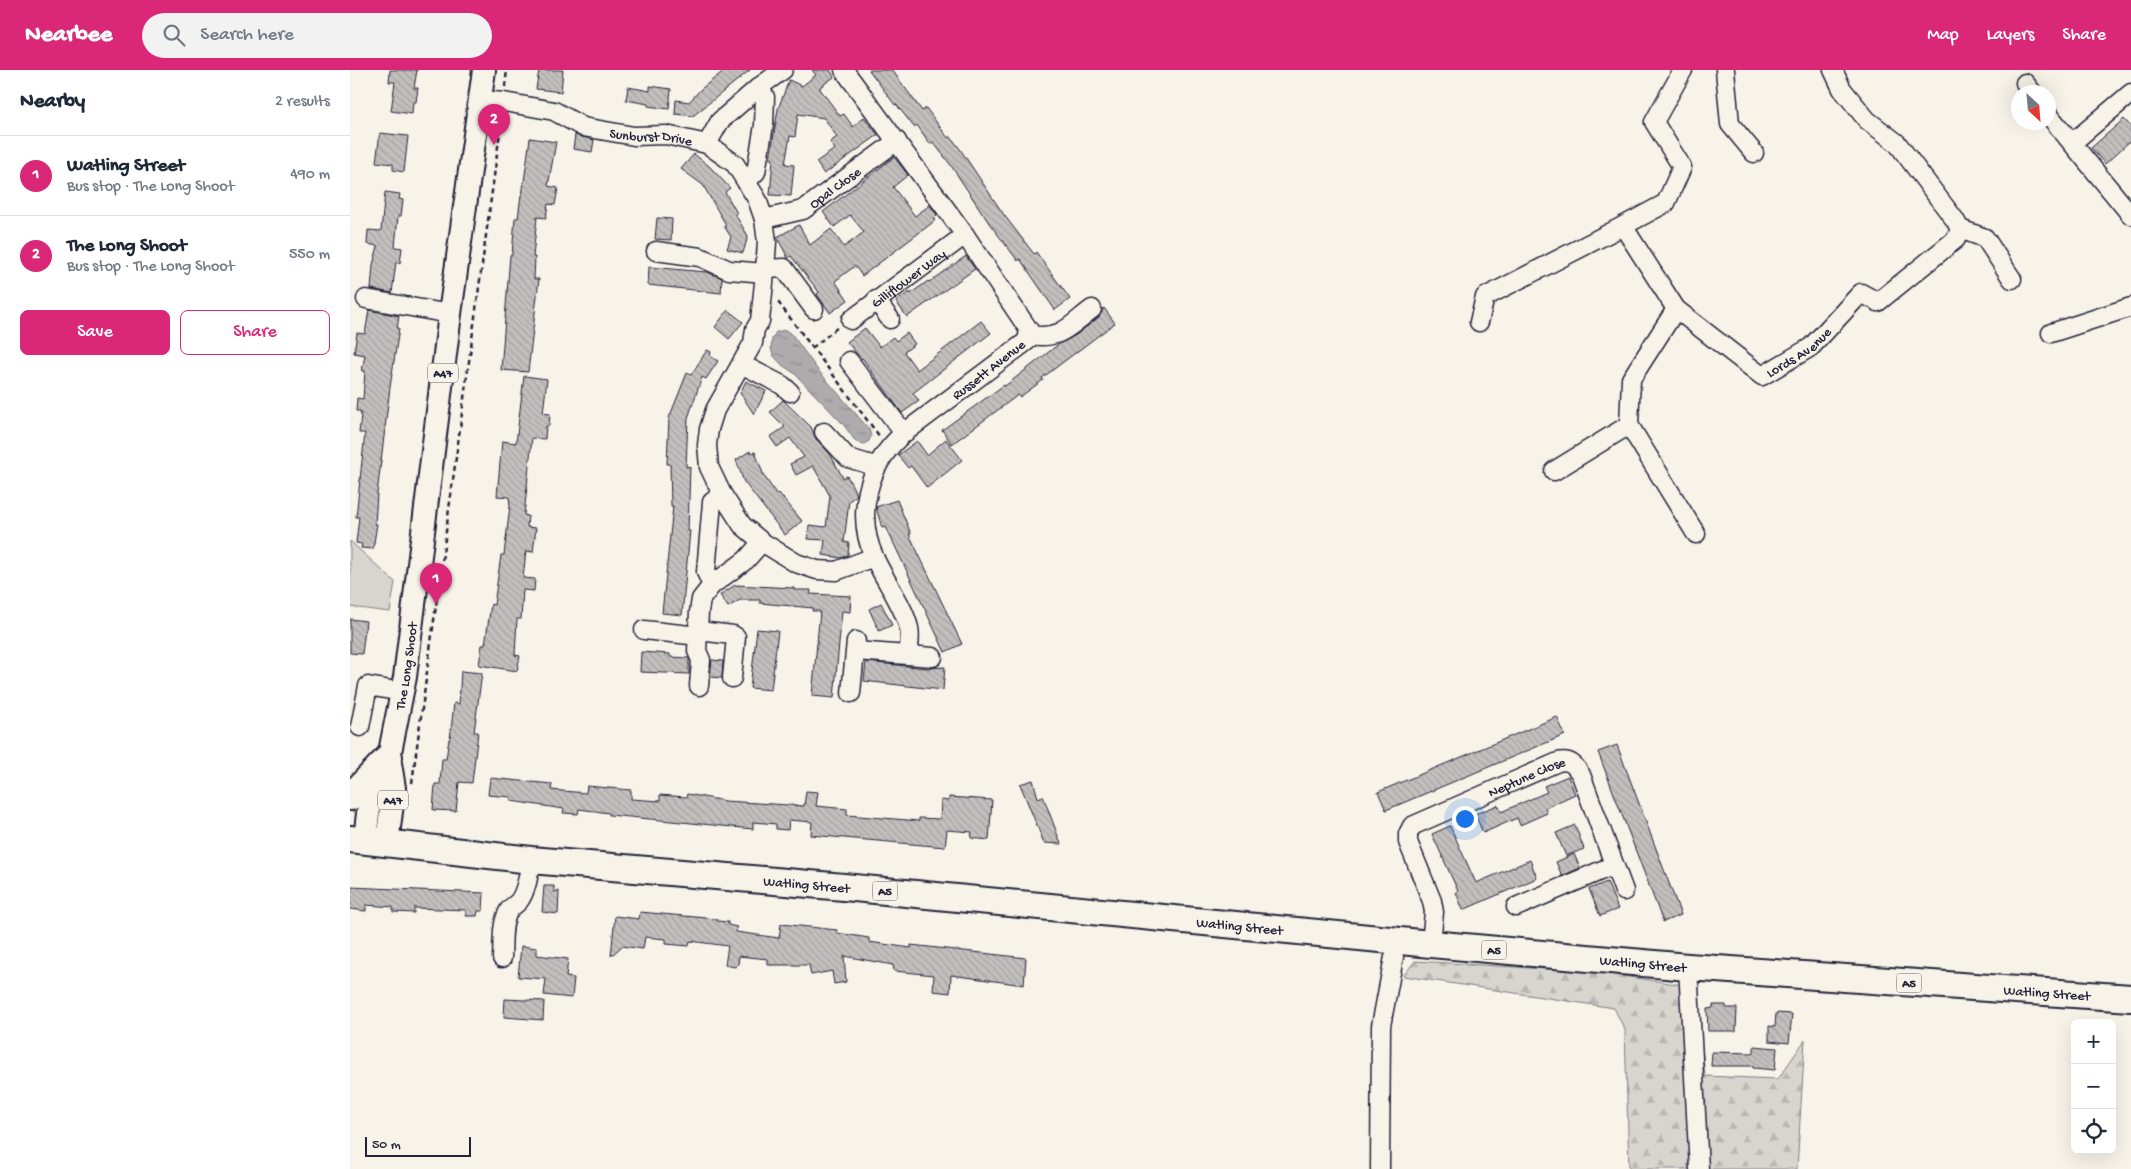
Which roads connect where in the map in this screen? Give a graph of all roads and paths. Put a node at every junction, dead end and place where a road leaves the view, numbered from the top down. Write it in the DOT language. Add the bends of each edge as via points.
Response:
graph roads {
  1 [pos="484,70"];
  2 [pos="507,70"];
  3 [pos="783,70"];
  4 [pos="844,70"];
  5 [pos="1683,70"];
  6 [pos="1725,70"];
  7 [pos="1832,70"];
  8 [pos="759,88"];
  9 [pos="2131,93"];
  10 [pos="480,100"];
  11 [pos="504,102"];
  12 [pos="2056,124"];
  13 [pos="897,141"];
  14 [pos="707,144"];
  15 [pos="2072,144"];
  16 [pos="1754,153"];
  17 [pos="747,181"];
  18 [pos="2131,215"];
  19 [pos="764,219"];
  20 [pos="1623,226"];
  21 [pos="1960,229"];
  22 [pos="966,235"];
  23 [pos="656,251"];
  24 [pos="765,275"];
  25 [pos="2012,279"];
  26 [pos="366,299"];
  27 [pos="876,300"];
  28 [pos="2131,307"];
  29 [pos="814,309"];
  30 [pos="1092,309"];
  31 [pos="1676,309"];
  32 [pos="450,314"];
  33 [pos="890,318"];
  34 [pos="851,320"];
  35 [pos="1479,322"];
  36 [pos="2052,333"];
  37 [pos="1029,335"];
  38 [pos="812,348"];
  39 [pos="849,362"];
  40 [pos="741,364"];
  41 [pos="790,392"];
  42 [pos="1629,426"];
  43 [pos="824,432"];
  44 [pos="904,433"];
  45 [pos="888,448"];
  46 [pos="875,466"];
  47 [pos="1554,471"];
  48 [pos="722,494"];
  49 [pos="1696,534"];
  50 [pos="762,542"];
  51 [pos="874,557"];
  52 [pos="712,585"];
  53 [pos="644,630"];
  54 [pos="698,640"];
  55 [pos="908,655"];
  56 [pos="933,657"];
  57 [pos="732,678"];
  58 [pos="699,686"];
  59 [pos="402,692"];
  60 [pos="851,693"];
  61 [pos="360,727"];
  62 [pos="389,757"];
  63 [pos="411,787"];
  64 [pos="350,798"];
  65 [pos="367,840"];
  66 [pos="531,860"];
  67 [pos="1614,865"];
  68 [pos="1624,891"];
  69 [pos="1516,907"];
  70 [pos="1431,944"];
  71 [pos="502,958"];
  72 [pos="1394,958"];
  73 [pos="1688,967"];
  74 [pos="2131,998"];
  75 [pos="1380,1169"];
  76 [pos="1699,1169"];
  1 -- 10 [label="main road, The Long Shoot / A47"];
  2 -- 11 [label="path"];
  3 -- 8 [label="street"];
  4 -- 13 [label="street, Russett Avenue"];
  5 -- 20 [label="street" via="1654,122 1682,167 1666,203"];
  6 -- 16 [label="street" via="1730,124"];
  7 -- 21 [label="street" via="1842,90 1867,120 1897,143"];
  8 -- 14 [label="street" via="720,121"];
  8 -- 17 [label="street" via="765,97 764,125 756,172"];
  9 -- 15 [label="street"];
  10 -- 11 [label="street, Sunburst Drive"];
  10 -- 32 [label="main road, The Long Shoot / A47"];
  11 -- 14 [label="street, Sunburst Drive" via="554,111 583,127"];
  11 -- 63 [label="path"];
  12 -- 15 [label="street"];
  13 -- 19 [label="street, Opal Close" via="803,210"];
  13 -- 22 [label="street, Russett Avenue"];
  14 -- 17 [label="street, Sunburst Drive" via="735,164"];
  15 -- 18 [label="street"];
  17 -- 19 [label="street, Sunburst Drive"];
  19 -- 24 [label="street, Sunburst Drive" via="767,242"];
  20 -- 31 [label="street, Lords Avenue"];
  20 -- 35 [label="street" via="1485,297"];
  21 -- 25 [label="street" via="1985,238"];
  21 -- 31 [label="street, Lords Avenue" via="1956,239 1878,302 1860,293 1810,347 1762,376"];
  22 -- 27 [label="street, Gilliflower Way"];
  22 -- 37 [label="street, Russett Avenue" via="1026,324"];
  23 -- 24 [label="street" via="700,256 729,270"];
  24 -- 29 [label="street" via="784,268"];
  24 -- 38 [label="path"];
  24 -- 40 [label="street, Sunburst Drive" via="760,321"];
  26 -- 32 [label="street"];
  27 -- 33 [label="street"];
  27 -- 34 [label="street, Gilliflower Way"];
  28 -- 36 [label="street"];
  30 -- 37 [label="street" via="1057,335"];
  31 -- 42 [label="street" via="1631,379"];
  32 -- 59 [label="main road, The Long Shoot / A47"];
  34 -- 38 [label="path"];
  37 -- 44 [label="street, Russett Avenue" via="1019,348"];
  38 -- 45 [label="path"];
  39 -- 44 [label="street"];
  40 -- 41 [label="street"];
  40 -- 48 [label="street, Sunburst Drive" via="715,410 709,429 709,467"];
  42 -- 47 [label="street"];
  42 -- 49 [label="street"];
  43 -- 46 [label="street" via="848,458"];
  44 -- 45 [label="street, Russett Avenue"];
  45 -- 46 [label="street, Russett Avenue"];
  46 -- 51 [label="street, Russett Avenue" via="867,492 865,515"];
  48 -- 50 [label="street, Sunburst Drive" via="742,525"];
  48 -- 52 [label="street" via="712,502 706,572"];
  50 -- 51 [label="street, Sunburst Drive" via="796,563 817,570 836,571"];
  50 -- 52 [label="street" via="746,560"];
  51 -- 55 [label="street, Russett Avenue" via="908,628"];
  52 -- 54 [label="street" via="701,599"];
  53 -- 54 [label="street"];
  54 -- 57 [label="street" via="733,634 736,637"];
  54 -- 58 [label="street"];
  55 -- 56 [label="street"];
  55 -- 60 [label="street" via="875,653 856,645"];
  59 -- 61 [label="street" via="368,686"];
  59 -- 62 [label="main road, The Long Shoot / A47"];
  62 -- 64 [label="highway"];
  62 -- 65 [label="main road, The Long Shoot / A47" via="394,788"];
  65 -- 66 [label="highway, Watling Street / A5"];
  66 -- 70 [label="highway, Watling Street / A5"];
  66 -- 71 [label="street" via="524,890 506,917"];
  67 -- 68 [label="street, Neptune Close"];
  67 -- 69 [label="street"];
  67 -- 70 [label="street, Neptune Close" via="1581,775 1571,762 1558,762 1420,821 1412,826 1408,842 1432,901"];
  70 -- 73 [label="highway, Watling Street / A5"];
  72 -- 75 [label="street" via="1381,1026"];
  73 -- 74 [label="highway, Watling Street / A5"];
  73 -- 76 [label="street"];
}
